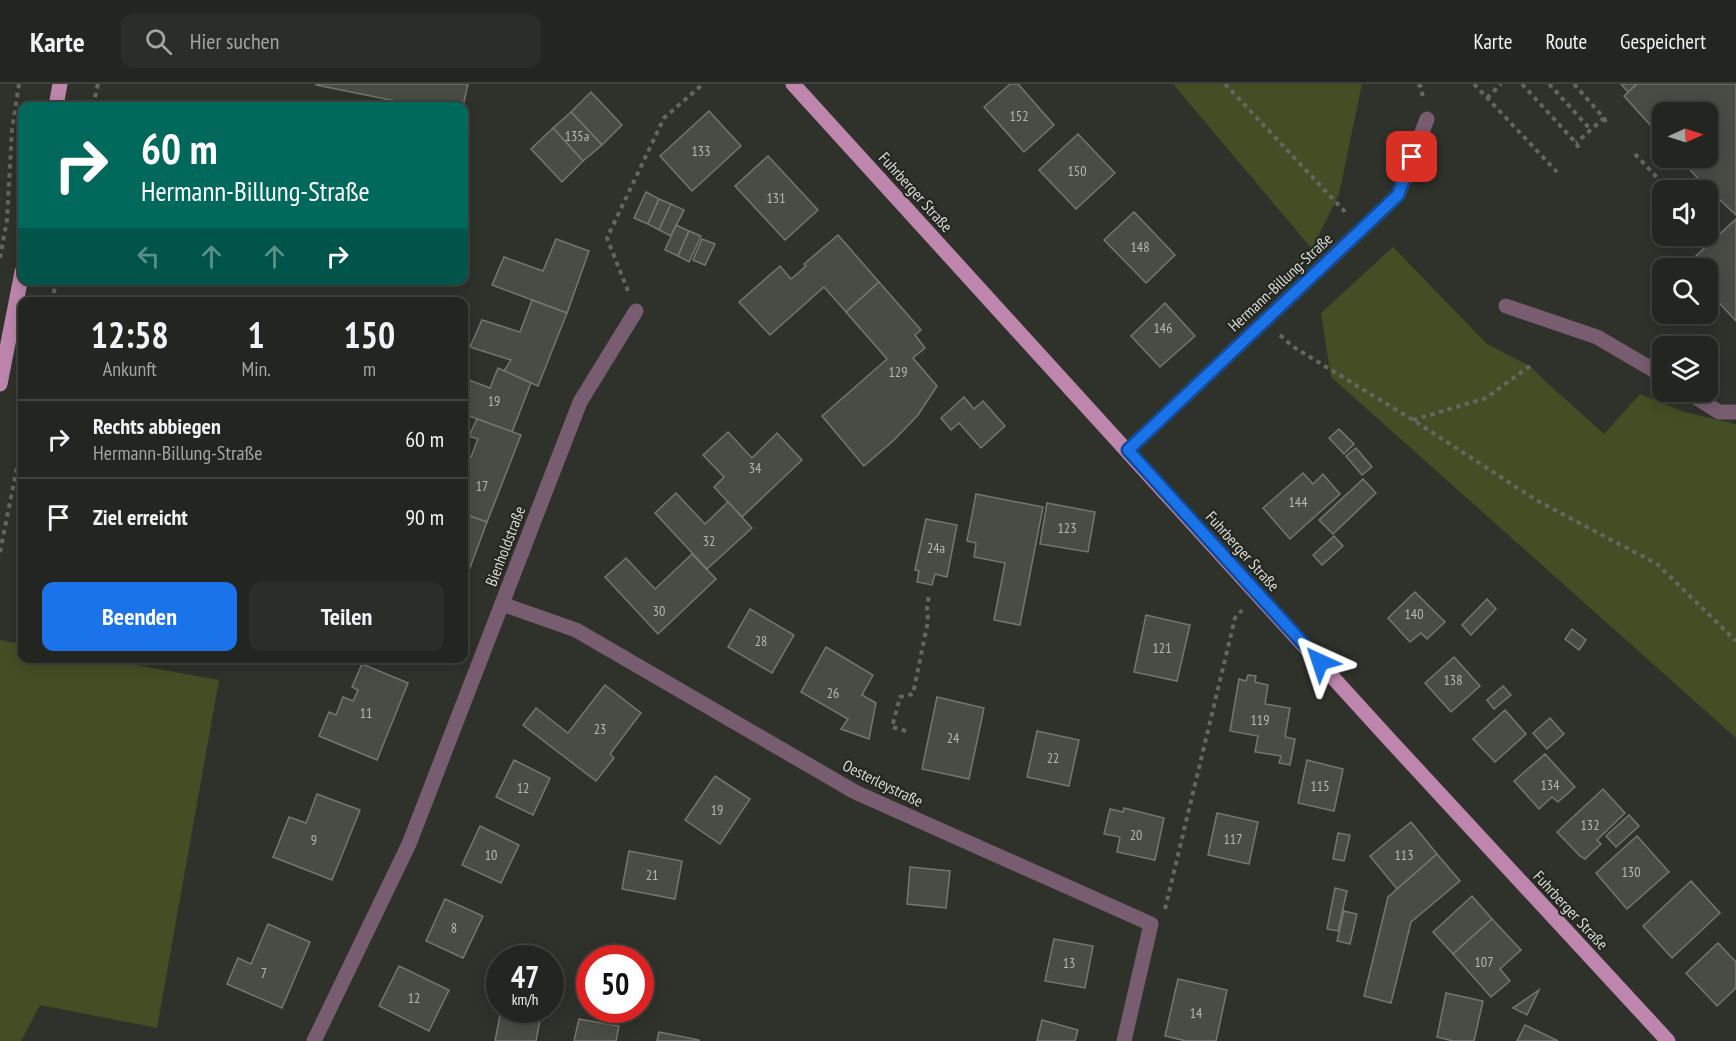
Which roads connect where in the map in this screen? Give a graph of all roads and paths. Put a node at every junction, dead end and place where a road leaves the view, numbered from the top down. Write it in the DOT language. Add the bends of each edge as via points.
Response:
graph roads {
  1 [pos="19,84"];
  2 [pos="60,84"];
  3 [pos="98,84"];
  4 [pos="703,84"];
  5 [pos="793,84"];
  6 [pos="1225,84"];
  7 [pos="1474,84"];
  8 [pos="1501,84"];
  9 [pos="1522,84"];
  10 [pos="1549,84"];
  11 [pos="1574,84"];
  12 [pos="1487,98"];
  13 [pos="57,102"];
  14 [pos="94,102"];
  15 [pos="1604,118"];
  16 [pos="1427,119"];
  17 [pos="1607,124"];
  18 [pos="1592,130"];
  19 [pos="1576,143"];
  20 [pos="1580,150"];
  21 [pos="1635,154"];
  22 [pos="1557,172"];
  23 [pos="1659,180"];
  24 [pos="1362,230"];
  25 [pos="0,258"];
  26 [pos="19,285"];
  27 [pos="1506,306"];
  28 [pos="636,311"];
  29 [pos="1264,321"];
  30 [pos="1530,366"];
  31 [pos="1652,369"];
  32 [pos="0,384"];
  33 [pos="1703,402"];
  34 [pos="1736,412"];
  35 [pos="1413,420"];
  36 [pos="1128,450"];
  37 [pos="18,462"];
  38 [pos="0,552"];
  39 [pos="1256,593"];
  40 [pos="929,594"];
  41 [pos="502,604"];
  42 [pos="1736,641"];
  43 [pos="906,731"];
  44 [pos="1151,924"];
  45 [pos="314,1041"];
  46 [pos="1124,1041"];
  47 [pos="1668,1041"];
  1 -- 25 [label="path"];
  2 -- 13 [label="main road"];
  3 -- 14 [label="path"];
  4 -- 28 [label="path" via="664,118 607,238"];
  5 -- 36 [label="main road, Fuhrberger Straße"];
  6 -- 24 [label="path"];
  7 -- 12 [label="path"];
  8 -- 12 [label="path"];
  9 -- 19 [label="path"];
  10 -- 18 [label="path"];
  11 -- 15 [label="path"];
  12 -- 22 [label="path"];
  15 -- 17 [label="path"];
  15 -- 18 [label="path"];
  16 -- 24 [label="street, Hermann-Billung-Straße" via="1398,195"];
  18 -- 19 [label="path"];
  19 -- 20 [label="path"];
  21 -- 23 [label="path"];
  24 -- 29 [label="street, Hermann-Billung-Straße"];
  26 -- 32 [label="main road"];
  27 -- 31 [label="street" via="1597,337"];
  28 -- 41 [label="street, Bienholdstraße" via="580,402"];
  29 -- 35 [label="path" via="1292,346"];
  29 -- 36 [label="street, Hermann-Billung-Straße"];
  30 -- 35 [label="path" via="1486,398"];
  33 -- 34 [label="street" via="1719,412"];
  35 -- 42 [label="path" via="1536,500 1656,564"];
  36 -- 39 [label="main road, Fuhrberger Straße"];
  37 -- 38 [label="path"];
  39 -- 44 [label="path" via="1235,618 1167,908"];
  39 -- 47 [label="main road, Fuhrberger Straße"];
  40 -- 43 [label="path" via="928,621 913,693 900,697 892,727"];
  41 -- 44 [label="street, Oesterleystraße" via="576,630 855,792"];
  41 -- 45 [label="street, Bienholdstraße" via="409,844"];
  44 -- 46 [label="street"];
}
